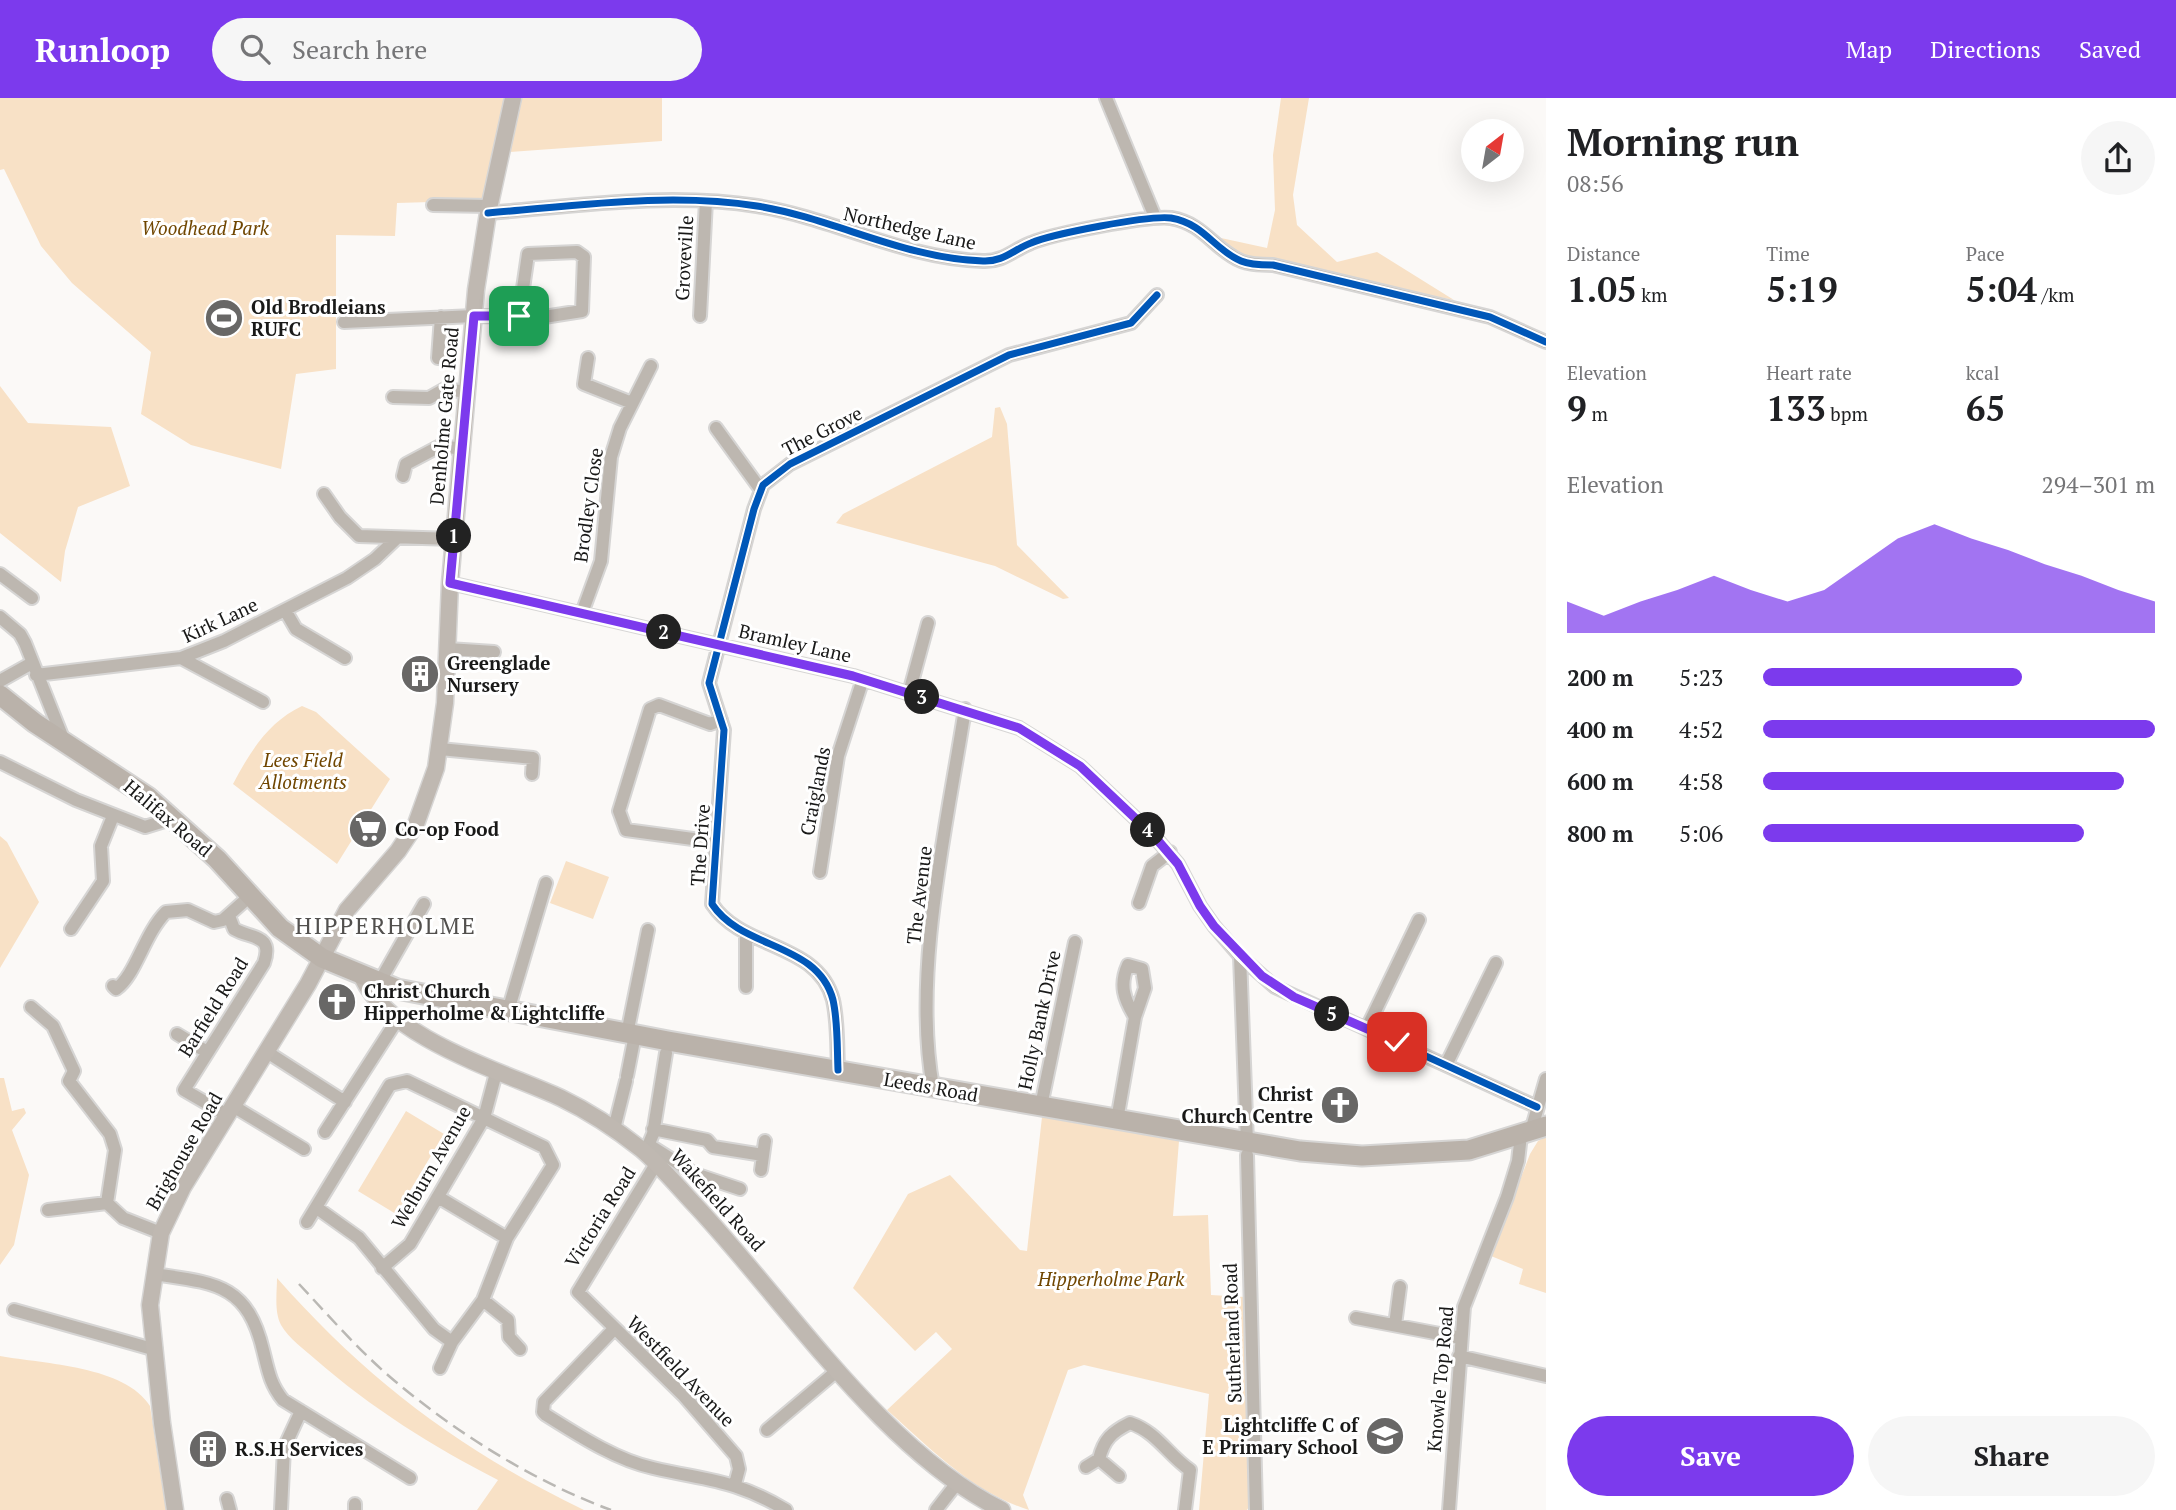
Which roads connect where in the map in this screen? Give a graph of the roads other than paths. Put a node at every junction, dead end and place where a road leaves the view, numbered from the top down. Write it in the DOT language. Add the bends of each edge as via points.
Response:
graph roads {
  1 [pos="513,98"];
  2 [pos="1106,98"];
  3 [pos="706,201"];
  4 [pos="433,205"];
  5 [pos="488,209"];
  6 [pos="1155,216"];
  7 [pos="1157,295"];
  8 [pos="474,316"];
  9 [pos="519,316"];
  10 [pos="700,316"];
  11 [pos="441,317"];
  12 [pos="344,322"];
  13 [pos="1546,342"];
  14 [pos="438,358"];
  15 [pos="588,358"];
  16 [pos="650,366"];
  17 [pos="467,393"];
  18 [pos="393,397"];
  19 [pos="632,403"];
  20 [pos="716,428"];
  21 [pos="463,449"];
  22 [pos="403,476"];
  23 [pos="761,490"];
  24 [pos="324,494"];
  25 [pos="397,538"];
  26 [pos="454,539"];
  27 [pos="0,574"];
  28 [pos="450,583"];
  29 [pos="32,598"];
  30 [pos="285,610"];
  31 [pos="582,613"];
  32 [pos="0,617"];
  33 [pos="928,624"];
  34 [pos="721,645"];
  35 [pos="448,649"];
  36 [pos="494,652"];
  37 [pos="181,658"];
  38 [pos="345,658"];
  39 [pos="34,669"];
  40 [pos="863,679"];
  41 [pos="0,692"];
  42 [pos="909,693"];
  43 [pos="263,702"];
  44 [pos="965,709"];
  45 [pos="721,720"];
  46 [pos="64,741"];
  47 [pos="440,750"];
  48 [pos="0,762"];
  49 [pos="533,774"];
  50 [pos="113,816"];
  51 [pos="174,818"];
  52 [pos="715,842"];
  53 [pos="1170,852"];
  54 [pos="820,872"];
  55 [pos="546,883"];
  56 [pos="250,896"];
  57 [pos="1139,903"];
  58 [pos="424,904"];
  59 [pos="229,916"];
  60 [pos="1419,920"];
  61 [pos="71,929"];
  62 [pos="648,930"];
  63 [pos="746,934"];
  64 [pos="1075,942"];
  65 [pos="1240,956"];
  66 [pos="322,958"];
  67 [pos="1496,963"];
  68 [pos="371,980"];
  69 [pos="113,986"];
  70 [pos="746,987"];
  71 [pos="31,1007"];
  72 [pos="508,1011"];
  73 [pos="398,1017"];
  74 [pos="1135,1017"];
  75 [pos="1367,1028"];
  76 [pos="177,1034"];
  77 [pos="631,1035"];
  78 [pos="207,1052"];
  79 [pos="267,1052"];
  80 [pos="666,1053"];
  81 [pos="1446,1065"];
  82 [pos="838,1070"];
  83 [pos="496,1073"];
  84 [pos="1546,1079"];
  85 [pos="933,1087"];
  86 [pos="345,1102"];
  87 [pos="1041,1106"];
  88 [pos="1537,1107"];
  89 [pos="230,1110"];
  90 [pos="484,1118"];
  91 [pos="1117,1120"];
  92 [pos="614,1129"];
  93 [pos="653,1129"];
  94 [pos="1533,1131"];
  95 [pos="325,1132"];
  96 [pos="765,1141"];
  97 [pos="304,1149"];
  98 [pos="1247,1149"];
  99 [pos="650,1154"];
  100 [pos="763,1155"];
  101 [pos="761,1170"];
  102 [pos="740,1189"];
  103 [pos="438,1197"];
  104 [pos="107,1203"];
  105 [pos="317,1208"];
  106 [pos="48,1210"];
  107 [pos="307,1222"];
  108 [pos="161,1233"];
  109 [pos="507,1238"];
  110 [pos="382,1268"];
  111 [pos="154,1274"];
  112 [pos="1400,1286"];
  113 [pos="578,1292"];
  114 [pos="483,1300"];
  115 [pos="14,1310"];
  116 [pos="1356,1318"];
  117 [pos="1395,1325"];
  118 [pos="614,1329"];
  119 [pos="1461,1338"];
  120 [pos="452,1342"];
  121 [pos="520,1349"];
  122 [pos="156,1350"];
  123 [pos="1459,1356"];
  124 [pos="440,1368"];
  125 [pos="838,1370"];
  126 [pos="1546,1376"];
  127 [pos="301,1411"];
  128 [pos="767,1430"];
  129 [pos="1099,1459"];
  130 [pos="1086,1468"];
  131 [pos="1119,1476"];
  132 [pos="410,1478"];
  133 [pos="957,1483"];
  134 [pos="735,1484"];
  135 [pos="175,1510"];
  136 [pos="282,1510"];
  137 [pos="786,1510"];
  138 [pos="936,1510"];
  139 [pos="1002,1510"];
  140 [pos="1185,1510"];
  141 [pos="1256,1510"];
  142 [pos="1449,1510"];
  1 -- 5 [label="main road, Denholme Gate Road"];
  2 -- 6 [label="street"];
  3 -- 5 [label="street, Northedge Lane"];
  3 -- 6 [label="street, Northedge Lane" via="758,206 938,255 982,261 1001,260 1031,243"];
  3 -- 10 [label="street, Groveville"];
  4 -- 5 [label="street, Northedge Lane"];
  5 -- 8 [label="main road, Denholme Gate Road"];
  6 -- 13 [label="street, Northedge Lane" via="1188,222 1243,262 1273,265 1490,317"];
  7 -- 23 [label="street, The Grove" via="1131,323 1009,355 790,464"];
  8 -- 9 [label="street"];
  8 -- 11 [label="street"];
  8 -- 17 [label="main road, Denholme Gate Road"];
  9 -- 9 [label="street" via="528,254 577,252 584,257 582,311"];
  11 -- 12 [label="street"];
  11 -- 14 [label="street"];
  15 -- 19 [label="street" via="584,384"];
  16 -- 19 [label="street, Brodley Close"];
  17 -- 18 [label="street" via="445,390 429,398"];
  17 -- 21 [label="main road, Denholme Gate Road"];
  19 -- 31 [label="street, Brodley Close" via="611,457 601,561"];
  20 -- 23 [label="street"];
  21 -- 22 [label="street" via="440,446 406,464"];
  21 -- 26 [label="main road, Denholme Gate Road"];
  23 -- 34 [label="street"];
  24 -- 25 [label="street" via="359,536"];
  25 -- 26 [label="street"];
  25 -- 30 [label="street, Kirk Lane" via="347,578"];
  26 -- 28 [label="main road, Denholme Gate Road"];
  27 -- 29 [label="street"];
  28 -- 31 [label="street, Bramley Lane"];
  28 -- 35 [label="main road, Denholme Gate Road"];
  30 -- 37 [label="street, Kirk Lane"];
  30 -- 38 [label="street" via="296,629"];
  31 -- 34 [label="street, Bramley Lane"];
  32 -- 39 [label="street" via="20,634"];
  33 -- 42 [label="street"];
  34 -- 40 [label="street, Bramley Lane"];
  34 -- 45 [label="street, The Drive" via="709,683"];
  35 -- 36 [label="street"];
  35 -- 47 [label="main road, Denholme Gate Road"];
  37 -- 39 [label="street, Kirk Lane"];
  37 -- 43 [label="street"];
  39 -- 41 [label="street, Kirk Lane"];
  39 -- 46 [label="street"];
  40 -- 42 [label="street, Bramley Lane"];
  40 -- 54 [label="street, Craiglands" via="838,756"];
  41 -- 46 [label="highway, Halifax Road"];
  42 -- 44 [label="street, Bramley Lane"];
  44 -- 53 [label="street, Bramley Lane" via="1002,720 1080,766"];
  44 -- 85 [label="street, The Avenue" via="926,1001 925,1046"];
  45 -- 52 [label="street, The Drive"];
  45 -- 52 [label="street" via="710,724 659,705 650,709 619,810 626,830"];
  46 -- 51 [label="highway, Halifax Road"];
  47 -- 49 [label="street" via="533,758"];
  47 -- 66 [label="main road, Denholme Gate Road" via="416,824 347,910"];
  48 -- 50 [label="street"];
  50 -- 51 [label="street" via="145,827"];
  50 -- 61 [label="street" via="101,846 103,881"];
  51 -- 56 [label="highway, Halifax Road"];
  52 -- 63 [label="street, The Drive" via="712,904 722,920"];
  53 -- 57 [label="street" via="1152,866"];
  53 -- 65 [label="street, Bramley Lane" via="1200,906"];
  55 -- 72 [label="street"];
  56 -- 59 [label="street"];
  56 -- 66 [label="highway, Halifax Road" via="280,928"];
  58 -- 68 [label="street"];
  59 -- 69 [label="street" via="215,922 188,910 166,912 142,943 125,983 117,989"];
  59 -- 78 [label="street, Barfield Road" via="234,929 256,936 268,952"];
  60 -- 75 [label="street"];
  62 -- 77 [label="street"];
  63 -- 70 [label="street"];
  63 -- 82 [label="street, The Drive" via="801,958 821,973 833,1000"];
  64 -- 87 [label="street, Holly Bank Drive"];
  65 -- 75 [label="street, Bramley Lane" via="1275,987"];
  65 -- 98 [label="street, Sutherland Road"];
  66 -- 68 [label="highway, Leeds Road"];
  66 -- 79 [label="main road, Brighouse Road"];
  67 -- 81 [label="street"];
  68 -- 72 [label="highway, Leeds Road"];
  68 -- 73 [label="main road, Wakefield Road" via="374,1000"];
  71 -- 104 [label="street" via="53,1026 74,1071 69,1081 110,1133 115,1150"];
  72 -- 77 [label="highway, Leeds Road"];
  73 -- 83 [label="main road, Wakefield Road" via="442,1047"];
  73 -- 86 [label="street"];
  74 -- 91 [label="street"];
  75 -- 81 [label="street, Bramley Lane"];
  76 -- 78 [label="street"];
  77 -- 82 [label="highway, Leeds Road"];
  77 -- 92 [label="street"];
  78 -- 89 [label="street, Barfield Road" via="184,1090"];
  79 -- 86 [label="street"];
  79 -- 89 [label="main road, Brighouse Road"];
  80 -- 93 [label="street, Victoria Road"];
  81 -- 88 [label="street, Bramley Lane"];
  82 -- 85 [label="highway, Leeds Road"];
  83 -- 90 [label="street, Welburn Avenue"];
  83 -- 92 [label="main road, Wakefield Road" via="561,1098"];
  84 -- 88 [label="street, Knowle Top Road"];
  85 -- 87 [label="highway, Leeds Road"];
  86 -- 95 [label="street"];
  87 -- 91 [label="highway, Leeds Road"];
  88 -- 94 [label="street, Knowle Top Road"];
  89 -- 97 [label="street"];
  89 -- 108 [label="main road, Brighouse Road"];
  90 -- 103 [label="street, Welburn Avenue"];
  90 -- 105 [label="street" via="407,1081 390,1085"];
  90 -- 109 [label="street" via="544,1147 553,1165"];
  91 -- 98 [label="highway, Leeds Road"];
  92 -- 99 [label="main road, Wakefield Road"];
  93 -- 99 [label="street, Victoria Road"];
  93 -- 100 [label="street"];
  94 -- 98 [label="highway, Leeds Road" via="1469,1150 1415,1155"];
  94 -- 119 [label="street, Knowle Top Road" via="1464,1307"];
  96 -- 100 [label="street"];
  98 -- 141 [label="street, Sutherland Road"];
  99 -- 102 [label="street"];
  99 -- 113 [label="street, Victoria Road"];
  99 -- 125 [label="main road, Wakefield Road"];
  100 -- 101 [label="street"];
  103 -- 109 [label="street"];
  103 -- 110 [label="street, Welburn Avenue" via="410,1244"];
  104 -- 106 [label="street"];
  104 -- 108 [label="street" via="123,1218"];
  105 -- 107 [label="street"];
  105 -- 110 [label="street" via="359,1238"];
  108 -- 111 [label="main road, Brighouse Road"];
  109 -- 114 [label="street"];
  110 -- 120 [label="street" via="434,1329"];
  111 -- 122 [label="main road, Brighouse Road" via="150,1305"];
  111 -- 127 [label="street" via="212,1283 243,1303 256,1324 273,1387"];
  112 -- 117 [label="street"];
  113 -- 118 [label="street, Westfield Avenue"];
  114 -- 120 [label="street"];
  114 -- 121 [label="street" via="508,1320 509,1337"];
  115 -- 122 [label="street"];
  116 -- 117 [label="street"];
  117 -- 119 [label="street"];
  118 -- 134 [label="street, Westfield Avenue" via="684,1395 736,1456"];
  118 -- 134 [label="street" via="544,1402 543,1412 602,1447 650,1468"];
  119 -- 123 [label="street, Knowle Top Road"];
  120 -- 124 [label="street"];
  122 -- 135 [label="main road, Brighouse Road"];
  123 -- 126 [label="street"];
  123 -- 142 [label="street, Knowle Top Road"];
  125 -- 128 [label="street"];
  125 -- 133 [label="main road, Wakefield Road"];
  127 -- 132 [label="street"];
  127 -- 136 [label="street" via="284,1448"];
  129 -- 130 [label="street"];
  129 -- 131 [label="street"];
  129 -- 140 [label="street" via="1104,1442 1116,1430 1130,1423 1147,1429 1190,1470"];
  133 -- 138 [label="street"];
  133 -- 139 [label="main road, Wakefield Road"];
  134 -- 137 [label="street"];
}
